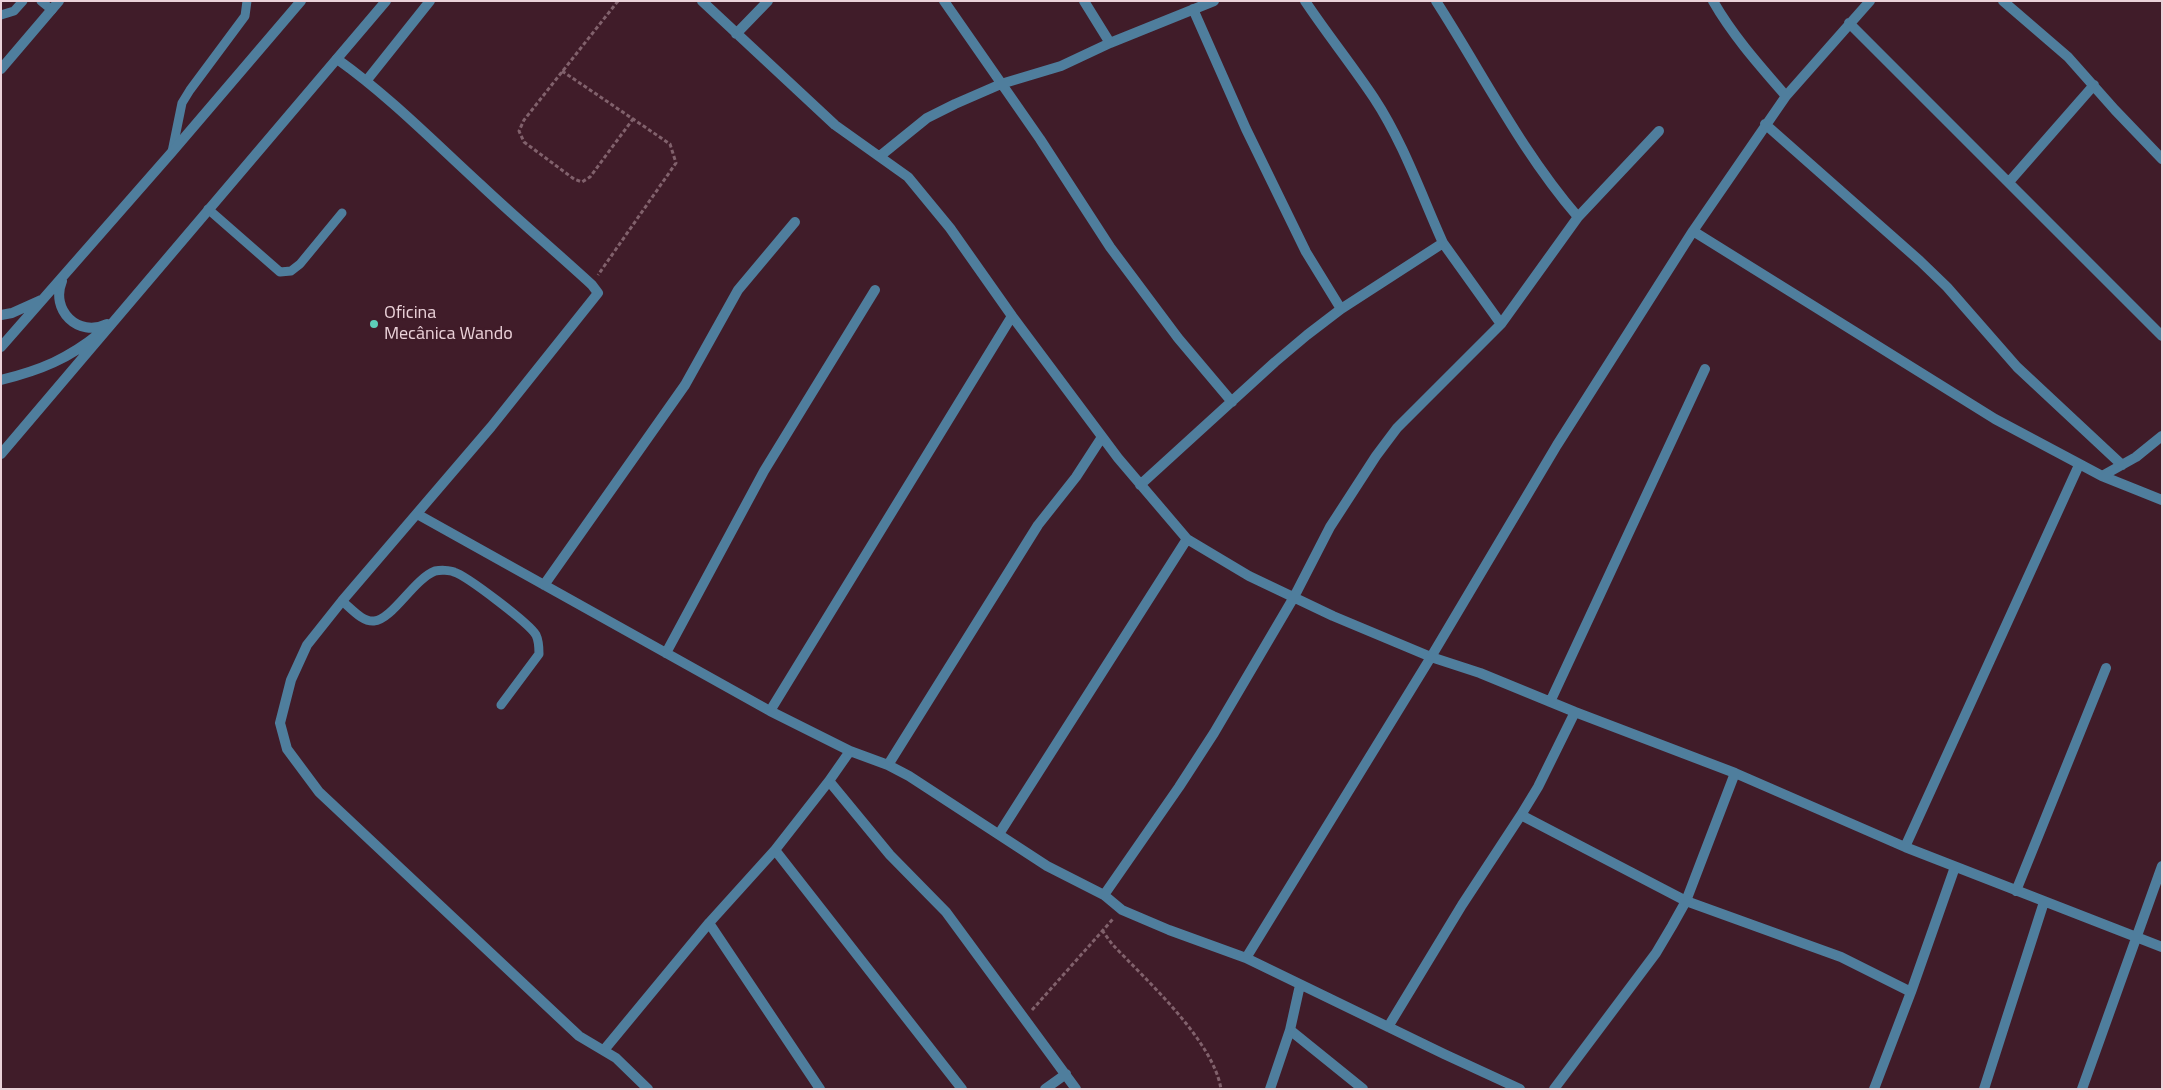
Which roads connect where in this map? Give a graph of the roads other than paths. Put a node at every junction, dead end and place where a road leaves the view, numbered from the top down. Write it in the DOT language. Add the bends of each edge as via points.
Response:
graph roads {
  1 [pos="23,1"];
  2 [pos="41,1"];
  3 [pos="59,1"];
  4 [pos="247,1"];
  5 [pos="301,1"];
  6 [pos="386,1"];
  7 [pos="430,1"];
  8 [pos="702,1"];
  9 [pos="768,1"];
  10 [pos="944,1"];
  11 [pos="1084,1"];
  12 [pos="1214,1"];
  13 [pos="1305,1"];
  14 [pos="1436,1"];
  15 [pos="1713,1"];
  16 [pos="1870,1"];
  17 [pos="2003,1"];
  18 [pos="1193,9"];
  19 [pos="52,10"];
  20 [pos="1,15"];
  21 [pos="1849,23"];
  22 [pos="736,34"];
  23 [pos="1110,44"];
  24 [pos="337,59"];
  25 [pos="1,69"];
  26 [pos="367,80"];
  27 [pos="1001,84"];
  28 [pos="2094,85"];
  29 [pos="1786,96"];
  30 [pos="1765,124"];
  31 [pos="1659,131"];
  32 [pos="172,152"];
  33 [pos="880,156"];
  34 [pos="2162,159"];
  35 [pos="2009,182"];
  36 [pos="208,209"];
  37 [pos="342,213"];
  38 [pos="1578,216"];
  39 [pos="794,222"];
  40 [pos="1694,231"];
  41 [pos="1443,243"];
  42 [pos="66,273"];
  43 [pos="875,290"];
  44 [pos="44,298"];
  45 [pos="1341,309"];
  46 [pos="1,315"];
  47 [pos="1012,316"];
  48 [pos="118,318"];
  49 [pos="1501,324"];
  50 [pos="2162,336"];
  51 [pos="1,347"];
  52 [pos="1705,369"];
  53 [pos="1,380"];
  54 [pos="1232,402"];
  55 [pos="2162,436"];
  56 [pos="1102,437"];
  57 [pos="1,454"];
  58 [pos="2079,465"];
  59 [pos="2122,465"];
  60 [pos="2102,476"];
  61 [pos="1140,485"];
  62 [pos="2162,500"];
  63 [pos="417,514"];
  64 [pos="1187,539"];
  65 [pos="544,585"];
  66 [pos="1294,597"];
  67 [pos="342,601"];
  68 [pos="666,653"];
  69 [pos="1431,656"];
  70 [pos="2106,668"];
  71 [pos="1550,702"];
  72 [pos="501,705"];
  73 [pos="770,711"];
  74 [pos="1575,712"];
  75 [pos="850,751"];
  76 [pos="888,764"];
  77 [pos="1735,773"];
  78 [pos="829,781"];
  79 [pos="1521,815"];
  80 [pos="999,834"];
  81 [pos="1905,847"];
  82 [pos="775,850"];
  83 [pos="2162,866"];
  84 [pos="1955,867"];
  85 [pos="2016,891"];
  86 [pos="1104,896"];
  87 [pos="1686,901"];
  88 [pos="2044,902"];
  89 [pos="709,923"];
  90 [pos="2136,937"];
  91 [pos="2162,947"];
  92 [pos="1246,958"];
  93 [pos="1300,985"];
  94 [pos="1911,992"];
  95 [pos="1388,1027"];
  96 [pos="1290,1030"];
  97 [pos="604,1050"];
  98 [pos="1066,1074"];
  99 [pos="648,1089"];
  100 [pos="820,1089"];
  101 [pos="962,1089"];
  102 [pos="1045,1089"];
  103 [pos="1076,1089"];
  104 [pos="1270,1089"];
  105 [pos="1364,1089"];
  106 [pos="1520,1089"];
  107 [pos="1554,1089"];
  108 [pos="1874,1089"];
  109 [pos="1984,1089"];
  110 [pos="2082,1089"];
  1 -- 20 [label="lane" via="14,11"];
  2 -- 19 [label="lane"];
  3 -- 19 [label="street"];
  4 -- 32 [label="lane" via="245,16 182,103"];
  5 -- 32 [label="street"];
  6 -- 24 [label="street"];
  7 -- 26 [label="street"];
  8 -- 22 [label="street"];
  9 -- 22 [label="street"];
  10 -- 27 [label="street"];
  11 -- 23 [label="street"];
  12 -- 18 [label="street"];
  13 -- 41 [label="street" via="1374,98 1401,146"];
  14 -- 38 [label="street" via="1529,153"];
  15 -- 29 [label="street" via="1745,49"];
  16 -- 21 [label="street"];
  17 -- 28 [label="street" via="2068,57"];
  18 -- 23 [label="street"];
  18 -- 45 [label="street" via="1246,129 1306,252"];
  19 -- 25 [label="street"];
  21 -- 29 [label="street"];
  21 -- 35 [label="street"];
  22 -- 33 [label="street" via="835,124"];
  23 -- 27 [label="street" via="1061,66"];
  24 -- 26 [label="street"];
  24 -- 36 [label="street"];
  26 -- 63 [label="street" via="598,293"];
  27 -- 33 [label="street" via="927,118"];
  27 -- 54 [label="street" via="1110,247 1178,338"];
  28 -- 34 [label="street"];
  28 -- 35 [label="street"];
  29 -- 30 [label="street"];
  30 -- 40 [label="street"];
  30 -- 59 [label="street" via="1920,261 1947,287 2017,368"];
  31 -- 38 [label="street"];
  32 -- 42 [label="street"];
  33 -- 47 [label="street" via="908,177 950,228"];
  35 -- 50 [label="street"];
  36 -- 37 [label="lane" via="280,272 290,271 300,264"];
  36 -- 48 [label="street"];
  38 -- 49 [label="street"];
  39 -- 65 [label="street" via="738,290 685,385"];
  40 -- 58 [label="street" via="1995,419"];
  40 -- 69 [label="street" via="1557,445"];
  41 -- 45 [label="street"];
  41 -- 49 [label="street"];
  42 -- 44 [label="street"];
  42 -- 48 [label="street" via="58,293 63,313 70,321 90,328"];
  43 -- 68 [label="street" via="764,471"];
  44 -- 46 [label="street"];
  44 -- 51 [label="street"];
  45 -- 54 [label="street" via="1275,362"];
  47 -- 56 [label="street"];
  47 -- 73 [label="street"];
  48 -- 53 [label="street" via="78,350 35,372"];
  48 -- 57 [label="street"];
  49 -- 66 [label="street" via="1397,428 1342,506"];
  52 -- 71 [label="street"];
  54 -- 61 [label="street"];
  55 -- 59 [label="street"];
  56 -- 61 [label="street"];
  56 -- 76 [label="street" via="1038,525"];
  58 -- 60 [label="street"];
  58 -- 81 [label="street"];
  59 -- 60 [label="street"];
  60 -- 62 [label="street"];
  61 -- 64 [label="street"];
  63 -- 65 [label="street"];
  63 -- 67 [label="street"];
  64 -- 66 [label="street" via="1242,572"];
  64 -- 80 [label="street"];
  65 -- 68 [label="street"];
  66 -- 69 [label="street"];
  66 -- 86 [label="street" via="1179,787"];
  67 -- 72 [label="lane" via="364,620 372,622 386,616 424,576 438,570 454,572 474,584 526,624 536,635 539,645 539,654"];
  67 -- 97 [label="street" via="307,645 291,680 280,723 287,749 319,792 579,1036"];
  68 -- 73 [label="street"];
  69 -- 71 [label="street"];
  69 -- 92 [label="street"];
  70 -- 85 [label="street"];
  71 -- 74 [label="street"];
  73 -- 75 [label="street"];
  74 -- 77 [label="street"];
  74 -- 79 [label="street"];
  75 -- 76 [label="street"];
  75 -- 78 [label="street"];
  76 -- 80 [label="street"];
  77 -- 81 [label="street"];
  77 -- 87 [label="street"];
  78 -- 82 [label="street"];
  78 -- 98 [label="street" via="890,855 946,912"];
  79 -- 87 [label="street"];
  79 -- 95 [label="street"];
  80 -- 86 [label="street" via="1047,866"];
  81 -- 84 [label="street"];
  82 -- 89 [label="street"];
  82 -- 101 [label="street"];
  83 -- 90 [label="street"];
  84 -- 85 [label="street"];
  84 -- 94 [label="street"];
  85 -- 88 [label="street"];
  86 -- 92 [label="street" via="1122,910"];
  87 -- 94 [label="street" via="1842,957"];
  87 -- 107 [label="street" via="1656,953"];
  88 -- 90 [label="street"];
  88 -- 109 [label="street"];
  89 -- 97 [label="street"];
  89 -- 100 [label="street"];
  90 -- 91 [label="street"];
  90 -- 110 [label="street"];
  92 -- 93 [label="street"];
  93 -- 95 [label="street"];
  93 -- 96 [label="street"];
  94 -- 108 [label="street"];
  95 -- 106 [label="street"];
  96 -- 104 [label="street"];
  96 -- 105 [label="street"];
  97 -- 99 [label="street"];
  98 -- 102 [label="street"];
  98 -- 103 [label="street"];
}
